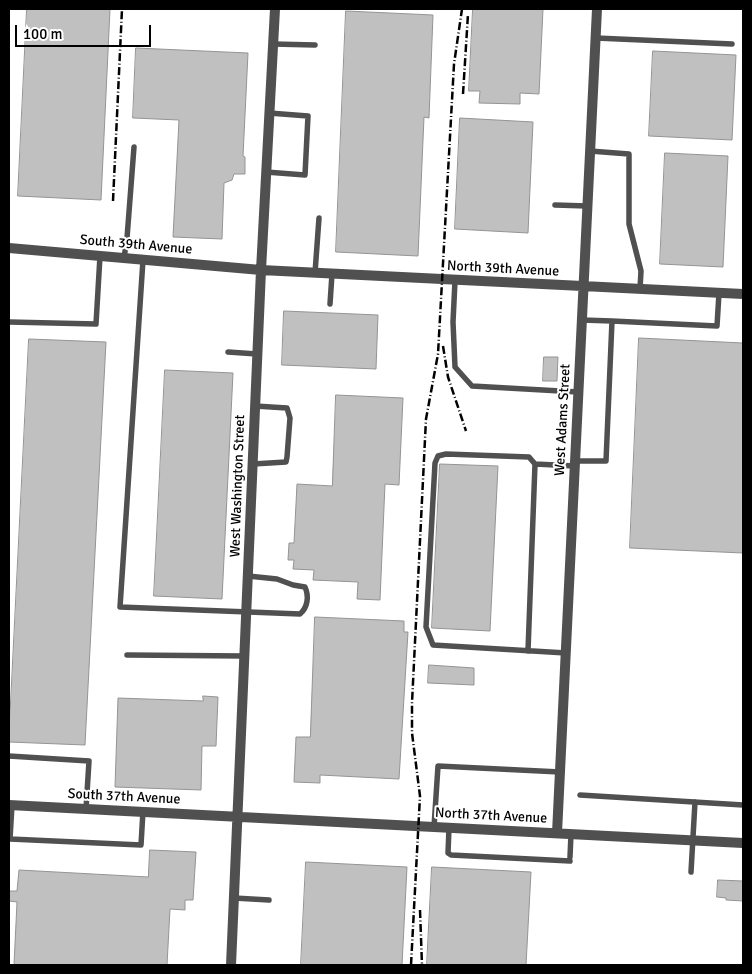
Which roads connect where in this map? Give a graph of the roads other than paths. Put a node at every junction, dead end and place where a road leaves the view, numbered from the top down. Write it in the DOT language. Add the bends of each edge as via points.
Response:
graph roads {
  1 [pos="275,9"];
  2 [pos="597,9"];
  3 [pos="596,38"];
  4 [pos="273,44"];
  5 [pos="732,44"];
  6 [pos="315,46"];
  7 [pos="269,113"];
  8 [pos="134,147"];
  9 [pos="590,151"];
  10 [pos="266,172"];
  11 [pos="554,205"];
  12 [pos="587,206"];
  13 [pos="319,218"];
  14 [pos="9,248"];
  15 [pos="100,256"];
  16 [pos="124,258"];
  17 [pos="143,260"];
  18 [pos="261,270"];
  19 [pos="315,273"];
  20 [pos="332,274"];
  21 [pos="455,281"];
  22 [pos="583,287"];
  23 [pos="640,289"];
  24 [pos="719,293"];
  25 [pos="743,294"];
  26 [pos="330,304"];
  27 [pos="582,320"];
  28 [pos="612,321"];
  29 [pos="9,322"];
  30 [pos="228,352"];
  31 [pos="257,354"];
  32 [pos="578,392"];
  33 [pos="255,406"];
  34 [pos="253,464"];
  35 [pos="535,464"];
  36 [pos="575,464"];
  37 [pos="248,576"];
  38 [pos="246,612"];
  39 [pos="528,651"];
  40 [pos="566,653"];
  41 [pos="127,655"];
  42 [pos="244,656"];
  43 [pos="9,756"];
  44 [pos="560,772"];
  45 [pos="580,795"];
  46 [pos="695,802"];
  47 [pos="10,805"];
  48 [pos="743,805"];
  49 [pos="86,809"];
  50 [pos="143,812"];
  51 [pos="237,816"];
  52 [pos="434,827"];
  53 [pos="448,828"];
  54 [pos="557,833"];
  55 [pos="571,834"];
  56 [pos="692,840"];
  57 [pos="743,843"];
  58 [pos="691,872"];
  59 [pos="234,898"];
  60 [pos="268,900"];
  61 [pos="231,965"];
  1 -- 4 [label="street, West Washington Street"];
  2 -- 3 [label="street, West Adams Street"];
  3 -- 5 [label="lane"];
  3 -- 9 [label="street, West Adams Street"];
  4 -- 6 [label="lane"];
  4 -- 7 [label="street, West Washington Street"];
  7 -- 10 [label="street, West Washington Street"];
  7 -- 10 [label="lane" via="308,116 304,175"];
  8 -- 16 [label="lane"];
  9 -- 12 [label="street, West Adams Street"];
  9 -- 23 [label="lane" via="629,154 628,224 641,271"];
  10 -- 18 [label="street, West Washington Street"];
  11 -- 12 [label="lane"];
  12 -- 22 [label="street, West Adams Street"];
  13 -- 19 [label="lane"];
  14 -- 15 [label="street, South 39th Avenue"];
  15 -- 16 [label="street, South 39th Avenue"];
  15 -- 29 [label="lane" via="96,324"];
  16 -- 17 [label="street, South 39th Avenue"];
  17 -- 18 [label="street, South 39th Avenue"];
  17 -- 38 [label="lane" via="120,607"];
  18 -- 19 [label="street, North 39th Avenue"];
  18 -- 31 [label="street, West Washington Street"];
  19 -- 20 [label="street, North 39th Avenue"];
  20 -- 21 [label="street, North 39th Avenue"];
  20 -- 26 [label="lane"];
  21 -- 22 [label="street, North 39th Avenue"];
  21 -- 32 [label="lane" via="455,367 472,386"];
  22 -- 23 [label="street, North 39th Avenue"];
  22 -- 27 [label="street, West Adams Street"];
  23 -- 24 [label="street, North 39th Avenue"];
  24 -- 25 [label="street, North 39th Avenue"];
  24 -- 28 [label="lane" via="717,326"];
  27 -- 28 [label="lane"];
  27 -- 32 [label="street, West Adams Street"];
  28 -- 36 [label="lane" via="606,461"];
  30 -- 31 [label="lane"];
  31 -- 33 [label="street, West Washington Street"];
  32 -- 36 [label="street, West Adams Street"];
  33 -- 34 [label="street, West Washington Street"];
  33 -- 34 [label="lane" via="288,408 290,418 286,462"];
  34 -- 37 [label="street, West Washington Street"];
  35 -- 36 [label="lane"];
  35 -- 39 [label="lane"];
  35 -- 39 [label="lane" via="530,458 438,456 426,627 433,645"];
  36 -- 40 [label="street, West Adams Street"];
  37 -- 38 [label="street, West Washington Street"];
  37 -- 38 [label="lane" via="277,579 305,587 307,596 300,614"];
  38 -- 42 [label="street, West Washington Street"];
  39 -- 40 [label="lane"];
  40 -- 44 [label="street, West Adams Street"];
  41 -- 42 [label="lane"];
  42 -- 51 [label="street, West Washington Street"];
  43 -- 49 [label="lane" via="89,761"];
  44 -- 52 [label="lane" via="438,766"];
  44 -- 54 [label="street, West Adams Street"];
  45 -- 46 [label="lane"];
  46 -- 48 [label="lane"];
  46 -- 56 [label="lane"];
  47 -- 49 [label="street, South 37th Avenue"];
  47 -- 50 [label="lane" via="10,839 142,845"];
  49 -- 50 [label="street, South 37th Avenue"];
  50 -- 51 [label="street, South 37th Avenue"];
  51 -- 52 [label="street, North 37th Avenue"];
  51 -- 59 [label="street, West Washington Street"];
  52 -- 53 [label="street, North 37th Avenue"];
  53 -- 54 [label="street, North 37th Avenue"];
  53 -- 55 [label="lane" via="450,855 570,859"];
  54 -- 55 [label="street, North 37th Avenue"];
  55 -- 56 [label="street, North 37th Avenue"];
  56 -- 57 [label="street, North 37th Avenue"];
  56 -- 58 [label="lane"];
  59 -- 60 [label="lane"];
  59 -- 61 [label="street, West Washington Street"];
}
